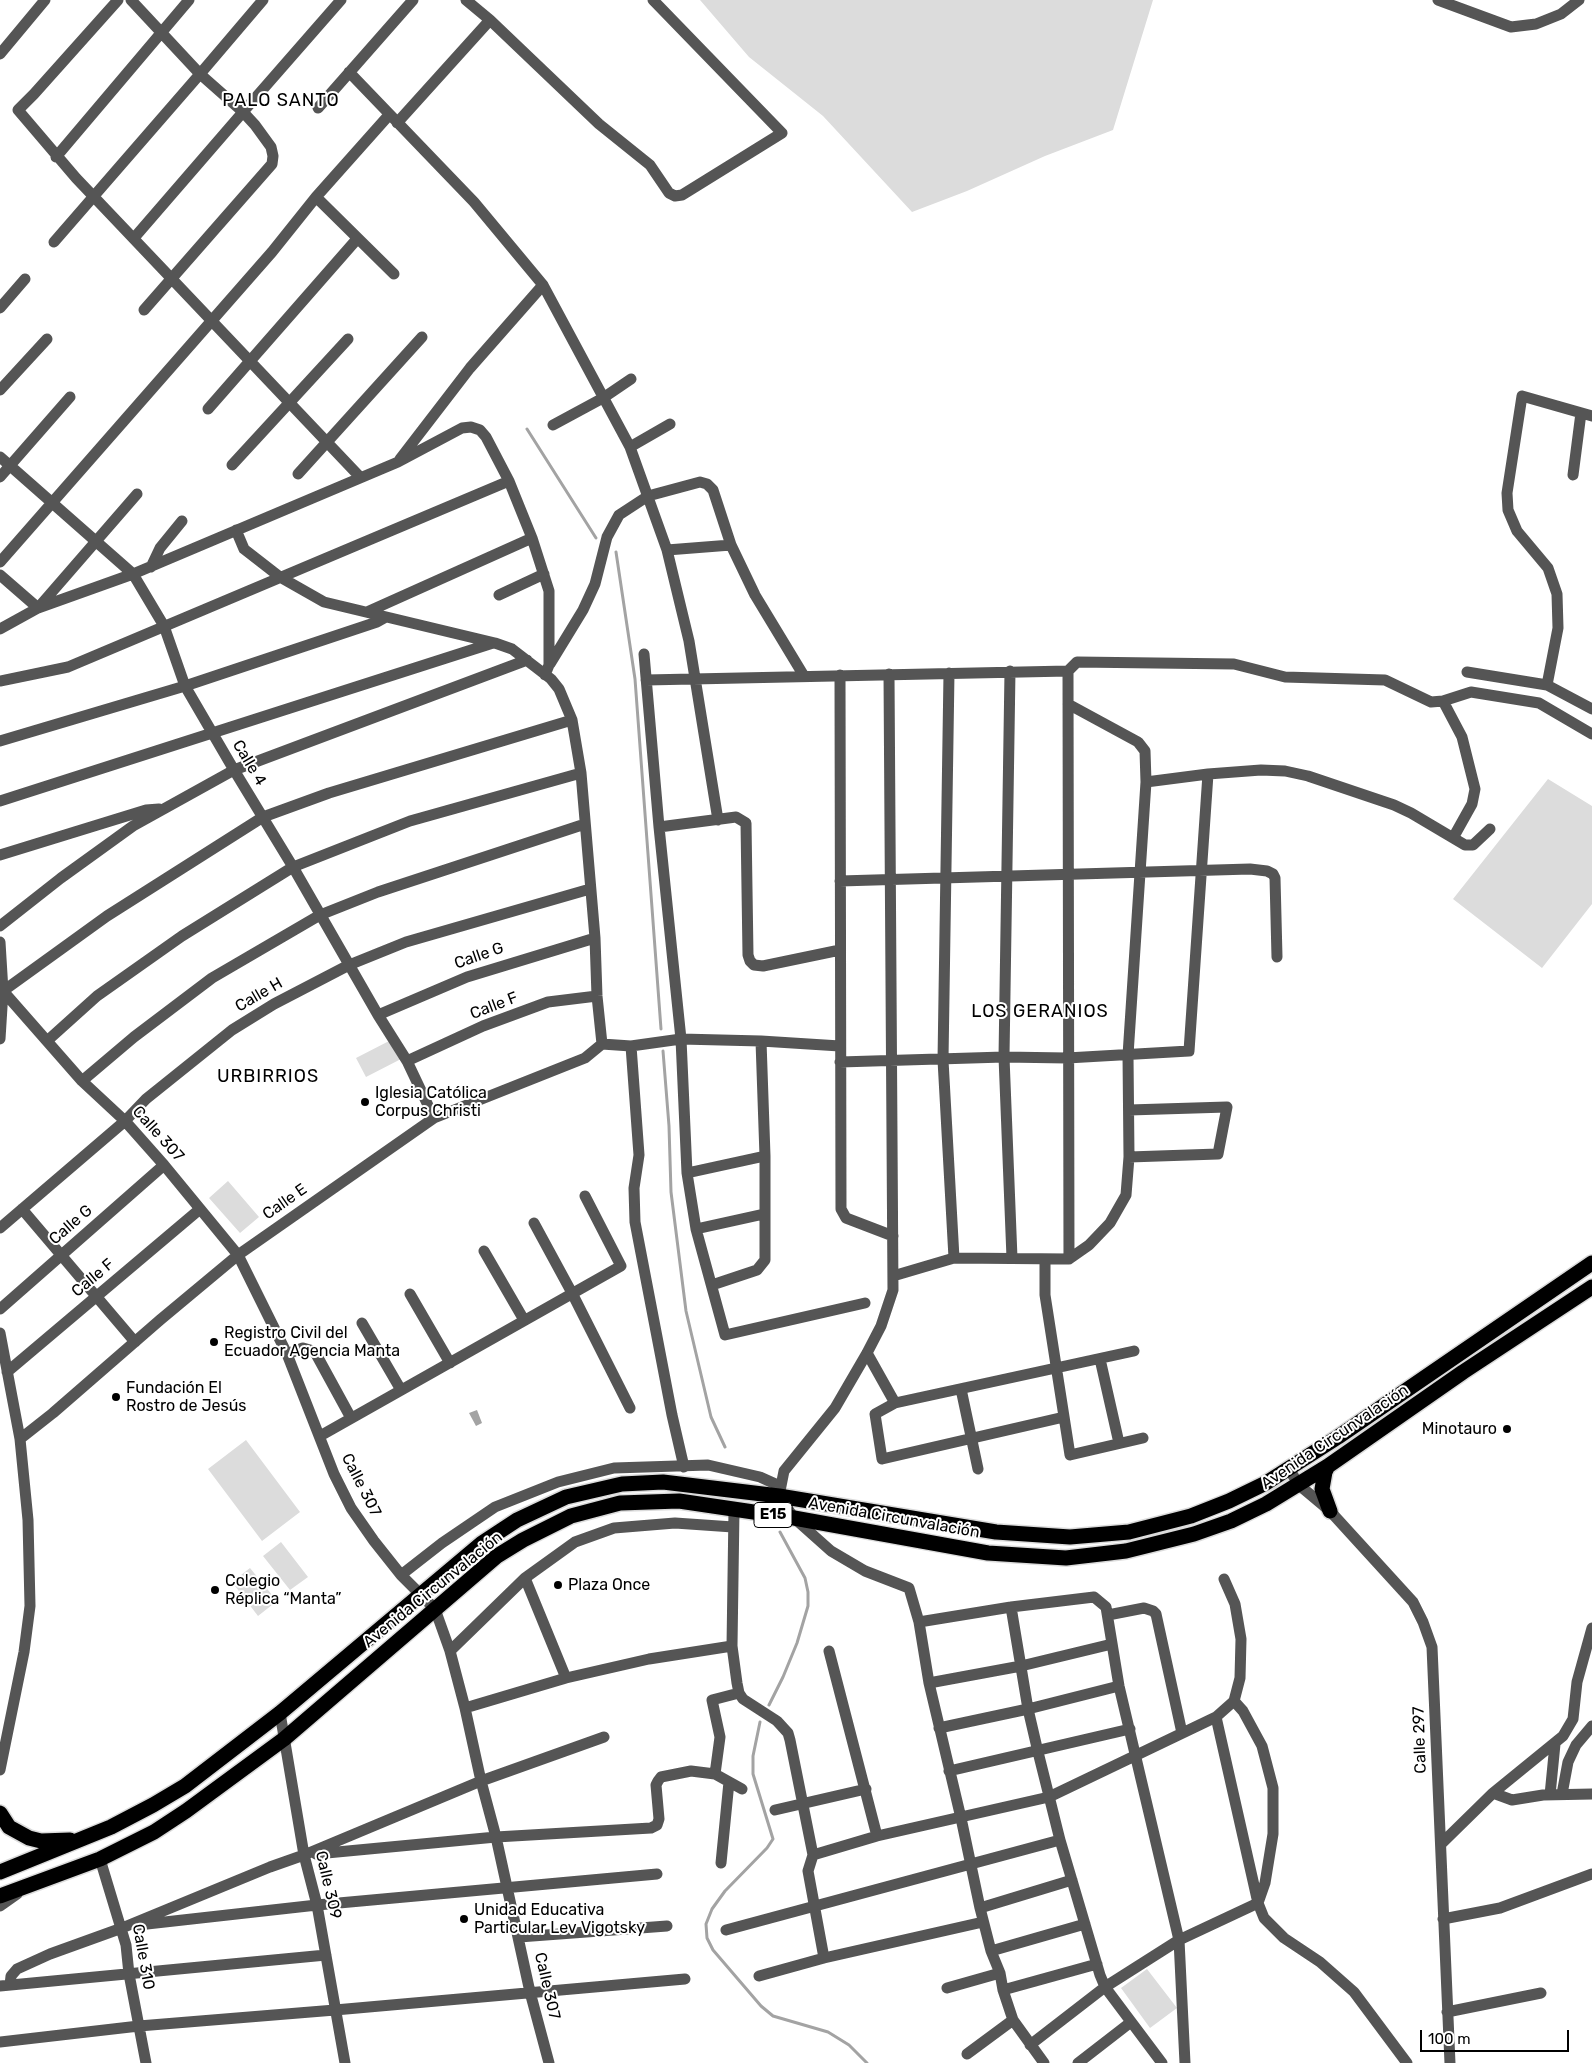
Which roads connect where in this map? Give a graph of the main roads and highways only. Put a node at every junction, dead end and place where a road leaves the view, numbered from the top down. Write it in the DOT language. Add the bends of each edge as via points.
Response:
graph roads {
  1 [pos="1592,1263"];
  2 [pos="1592,1287"];
  3 [pos="1328,1466"];
  4 [pos="1330,1511"];
  5 [pos="0,1813"];
  6 [pos="79,1840"];
  7 [pos="0,1872"];
  8 [pos="0,1896"];
  1 -- 6 [label="highway, Avenida Circunvalación / E15" via="1289,1469 1229,1501 1192,1516 1129,1532 1070,1537 996,1532 779,1491 663,1482 622,1484 566,1497 517,1520 482,1543 280,1713 185,1786 111,1827"];
  2 -- 3 [label="highway, Avenida Circunvalación / E15"];
  3 -- 4 [label="highway" via="1322,1489"];
  3 -- 8 [label="highway, Avenida Circunvalación / E15" via="1248,1512 1194,1534 1126,1551 1066,1558 988,1553 679,1501 620,1502 571,1516 497,1556 284,1739 186,1812 100,1859"];
  5 -- 6 [label="highway" via="9,1827 29,1838 41,1841"];
  6 -- 7 [label="highway, Avenida Circunvalación / E15"];
}
